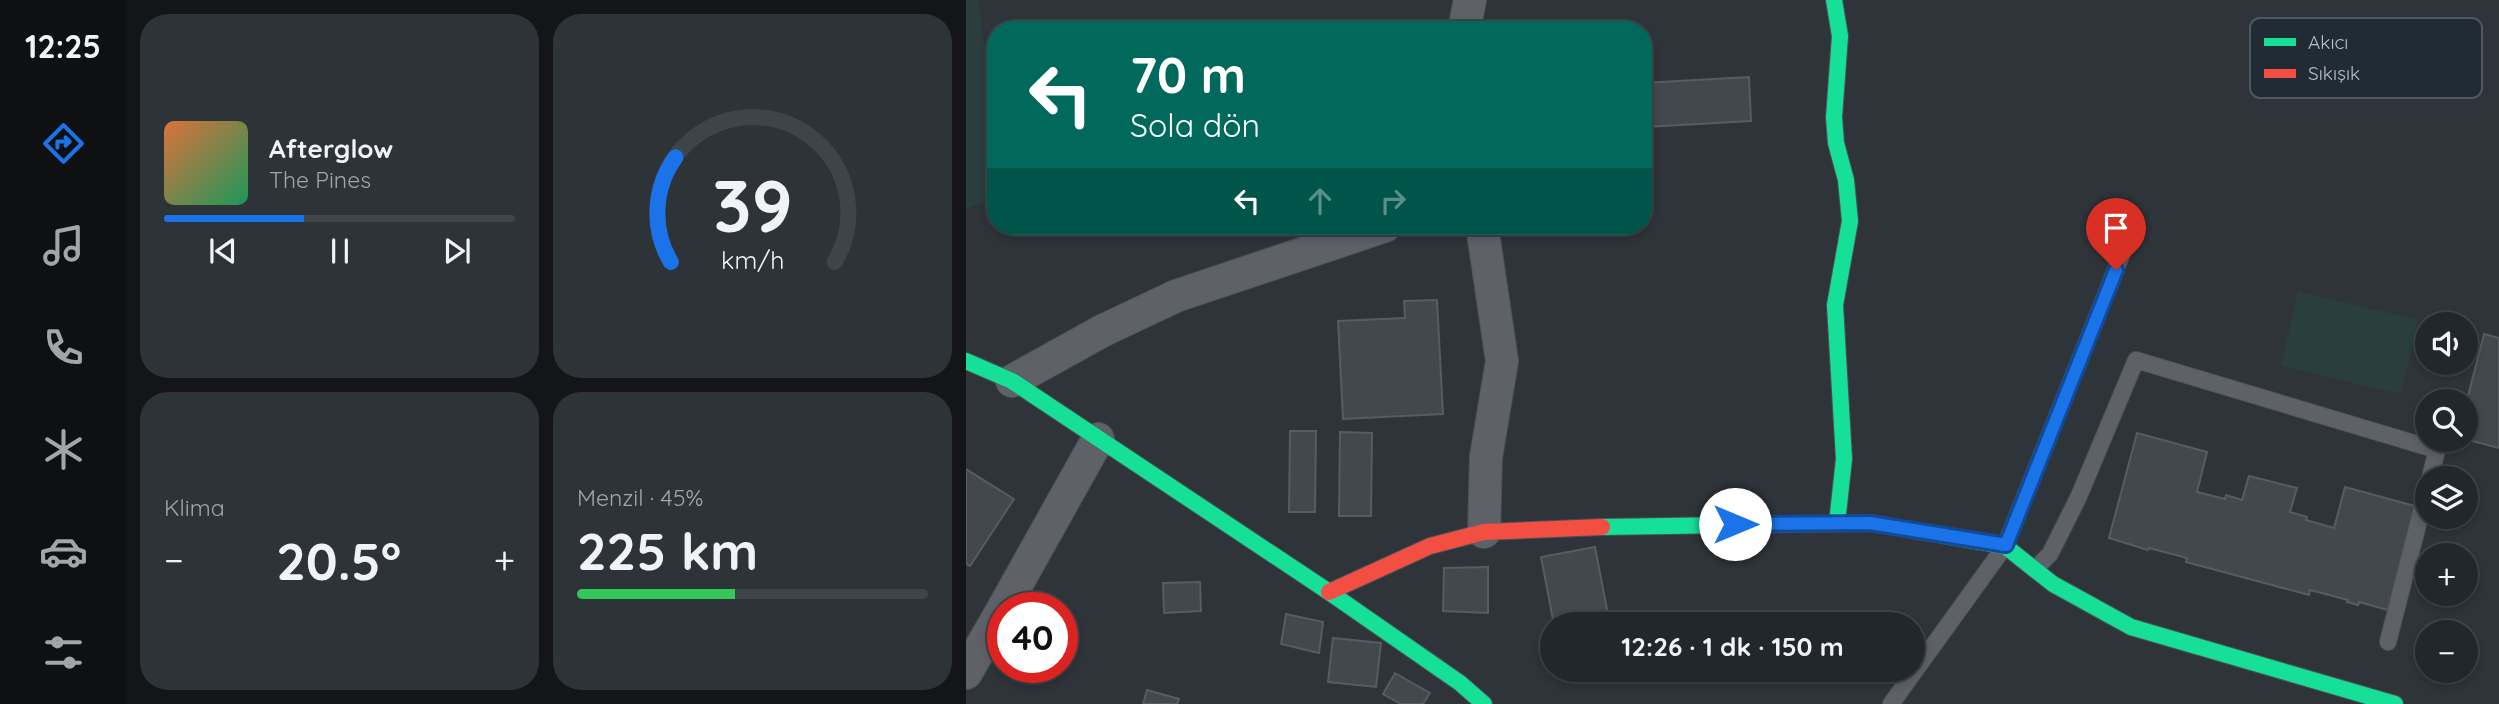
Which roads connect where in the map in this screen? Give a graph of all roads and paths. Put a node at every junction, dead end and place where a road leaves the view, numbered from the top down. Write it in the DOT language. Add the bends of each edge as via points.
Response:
graph roads {
  1 [pos="1470,0"];
  2 [pos="1834,0"];
  3 [pos="1466,21"];
  4 [pos="1358,235"];
  5 [pos="1483,235"];
  6 [pos="2126,244"];
  7 [pos="966,360"];
  8 [pos="1012,381"];
  9 [pos="1098,439"];
  10 [pos="2433,466"];
  11 [pos="1838,523"];
  12 [pos="2417,529"];
  13 [pos="1484,532"];
  14 [pos="2006,545"];
  15 [pos="2035,569"];
  16 [pos="1012,592"];
  17 [pos="1329,592"];
  18 [pos="987,636"];
  19 [pos="2388,642"];
  20 [pos="966,673"];
  21 [pos="1484,704"];
  22 [pos="1891,704"];
  23 [pos="2395,704"];
  1 -- 3 [label="street"];
  2 -- 11 [label="street" via="1840,36 1834,117 1850,221 1835,304 1844,459"];
  4 -- 8 [label="street" via="1176,296"];
  5 -- 13 [label="street" via="1502,361 1486,457"];
  6 -- 14 [label="lane"];
  7 -- 8 [label="street"];
  8 -- 9 [label="street"];
  9 -- 16 [label="street"];
  9 -- 17 [label="street"];
  10 -- 15 [label="lane" via="2437,450 2136,360 2079,496 2050,554"];
  11 -- 13 [label="street"];
  11 -- 14 [label="street" via="1870,523"];
  12 -- 19 [label="lane"];
  13 -- 17 [label="street" via="1430,545"];
  14 -- 15 [label="street"];
  14 -- 22 [label="lane"];
  15 -- 23 [label="street" via="2053,584 2131,627"];
  17 -- 21 [label="street"];
  18 -- 20 [label="street"];
}
